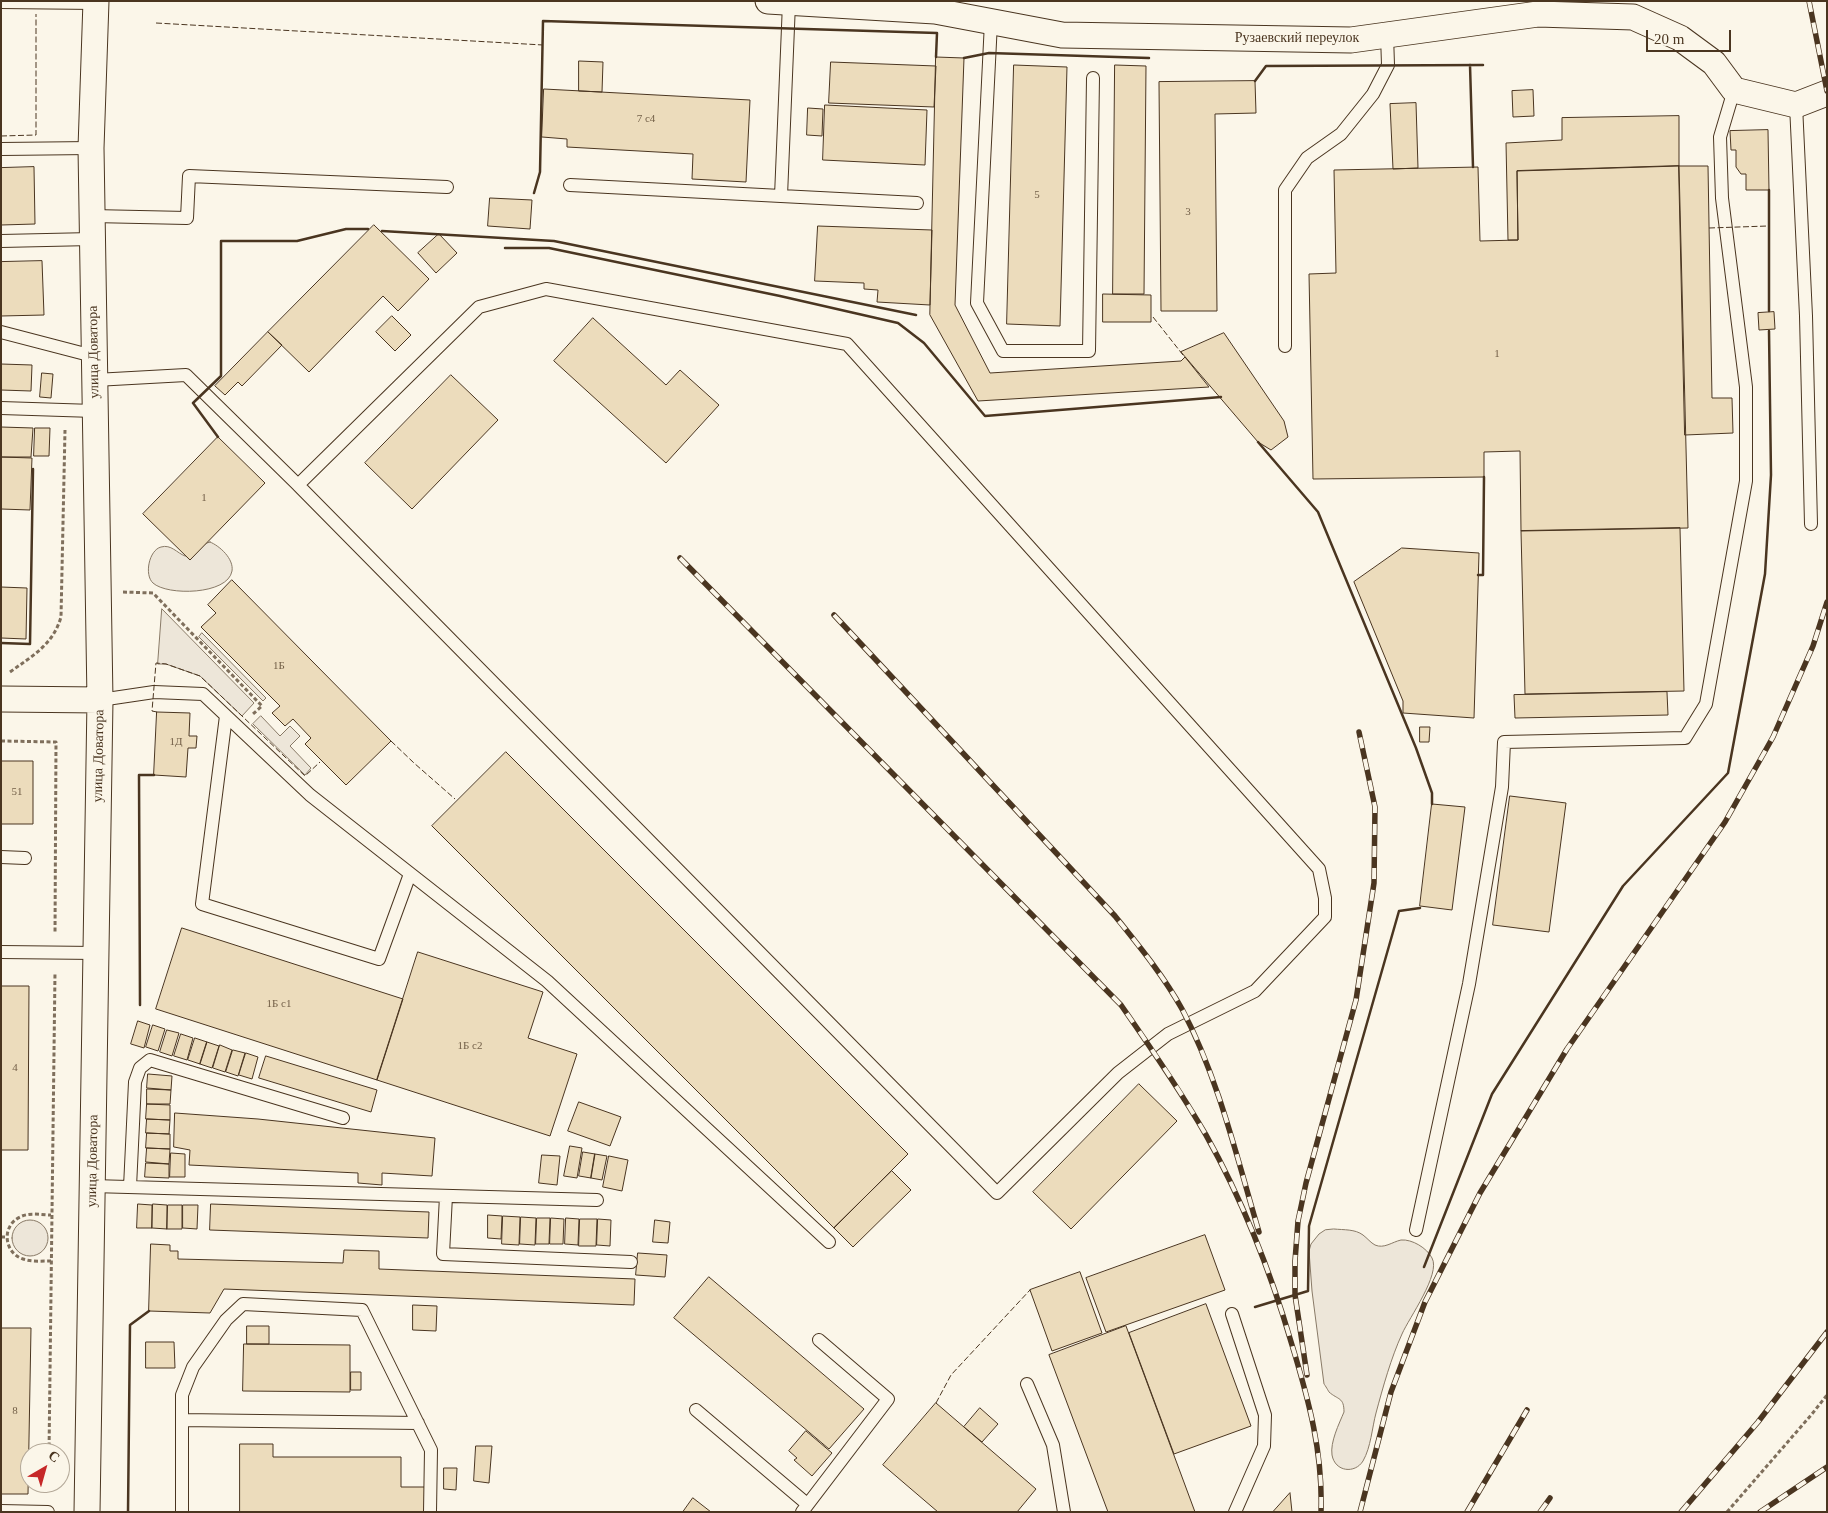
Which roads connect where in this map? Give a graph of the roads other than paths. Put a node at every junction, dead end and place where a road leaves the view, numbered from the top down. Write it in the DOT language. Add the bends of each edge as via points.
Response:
graph roads {
  1 [pos="1,2"];
  2 [pos="96,2"];
  3 [pos="778,2"];
  4 [pos="1635,9"];
  5 [pos="991,22"];
  6 [pos="1388,35"];
  7 [pos="1093,78"];
  8 [pos="1734,90"];
  9 [pos="1827,93"];
  10 [pos="1796,105"];
  11 [pos="90,148"];
  12 [pos="1,149"];
  13 [pos="570,185"];
  14 [pos="447,187"];
  15 [pos="781,196"];
  16 [pos="916,203"];
  17 [pos="92,228"];
  18 [pos="1,241"];
  19 [pos="1,332"];
  20 [pos="1284,346"];
  21 [pos="93,356"];
  22 [pos="95,380"];
  23 [pos="1,408"];
  24 [pos="94,411"];
  25 [pos="298,485"];
  26 [pos="1811,524"];
  27 [pos="1,699"];
  28 [pos="100,700"];
  29 [pos="226,716"];
  30 [pos="1,857"];
  31 [pos="25,858"];
  32 [pos="410,874"];
  33 [pos="1,952"];
  34 [pos="96,953"];
  35 [pos="343,1118"];
  36 [pos="92,1186"];
  37 [pos="130,1187"];
  38 [pos="446,1196"];
  39 [pos="597,1200"];
  40 [pos="1416,1230"];
  41 [pos="829,1242"];
  42 [pos="631,1262"];
  43 [pos="1232,1314"];
  44 [pos="819,1340"];
  45 [pos="1027,1384"];
  46 [pos="696,1410"];
  47 [pos="182,1420"];
  48 [pos="418,1423"];
  49 [pos="804,1508"];
  50 [pos="1,1511"];
  51 [pos="48,1512"];
  52 [pos="87,1512"];
  53 [pos="182,1512"];
  54 [pos="430,1512"];
  55 [pos="1064,1512"];
  56 [pos="1235,1512"];
  1 -- 2 [label="lane"];
  2 -- 11 [label="street, улица Доватора"];
  3 -- 5 [label="street, Рузаевский переулок" via="935,11"];
  3 -- 15 [label="lane"];
  4 -- 6 [label="street, Рузаевский переулок" via="1538,14"];
  4 -- 8 [label="street, Рузаевский переулок" via="1714,63"];
  5 -- 6 [label="street, Рузаевский переулок" via="1062,35 1351,40"];
  5 -- 7 [label="lane" via="977,302 1003,351 1089,351"];
  6 -- 20 [label="lane" via="1388,65 1373,94 1341,134 1306,158 1285,190"];
  8 -- 10 [label="street"];
  8 -- 40 [label="lane" via="1720,137 1722,198 1746,387 1746,480 1706,704 1685,738 1504,742 1502,787 1469,984"];
  9 -- 10 [label="street"];
  10 -- 26 [label="lane"];
  11 -- 12 [label="lane"];
  11 -- 17 [label="street, улица Доватора"];
  13 -- 15 [label="lane"];
  14 -- 17 [label="lane" via="189,176 187,218"];
  15 -- 16 [label="lane"];
  17 -- 18 [label="lane"];
  17 -- 21 [label="street, улица Доватора"];
  19 -- 21 [label="lane"];
  21 -- 22 [label="street, улица Доватора"];
  22 -- 24 [label="street, улица Доватора"];
  22 -- 25 [label="lane" via="186,375"];
  23 -- 24 [label="lane"];
  24 -- 28 [label="street, улица Доватора"];
  25 -- 25 [label="lane" via="479,307 546,289 847,344 1319,869 1325,898 1324,917 1255,991 1168,1034 1118,1073 997,1193"];
  27 -- 28 [label="street"];
  28 -- 29 [label="lane" via="154,692 202,694"];
  28 -- 34 [label="street, улица Доватора"];
  29 -- 32 [label="lane" via="310,795"];
  29 -- 32 [label="lane" via="202,904 379,959"];
  30 -- 31 [label="lane"];
  32 -- 41 [label="lane" via="547,981"];
  33 -- 34 [label="lane"];
  34 -- 36 [label="street, улица Доватора"];
  35 -- 37 [label="lane" via="150,1060 140,1068 135,1082"];
  36 -- 37 [label="lane"];
  36 -- 52 [label="street, улица Доватора"];
  37 -- 38 [label="lane"];
  38 -- 39 [label="lane"];
  38 -- 42 [label="lane" via="443,1254"];
  43 -- 56 [label="lane" via="1265,1415 1264,1446"];
  44 -- 49 [label="lane" via="888,1400"];
  45 -- 55 [label="lane" via="1053,1445"];
  46 -- 49 [label="lane"];
  47 -- 48 [label="lane"];
  47 -- 48 [label="lane" via="182,1395 193,1367 226,1320 243,1304 362,1310"];
  47 -- 53 [label="lane"];
  48 -- 54 [label="lane" via="431,1450"];
  50 -- 51 [label="lane"];
}
